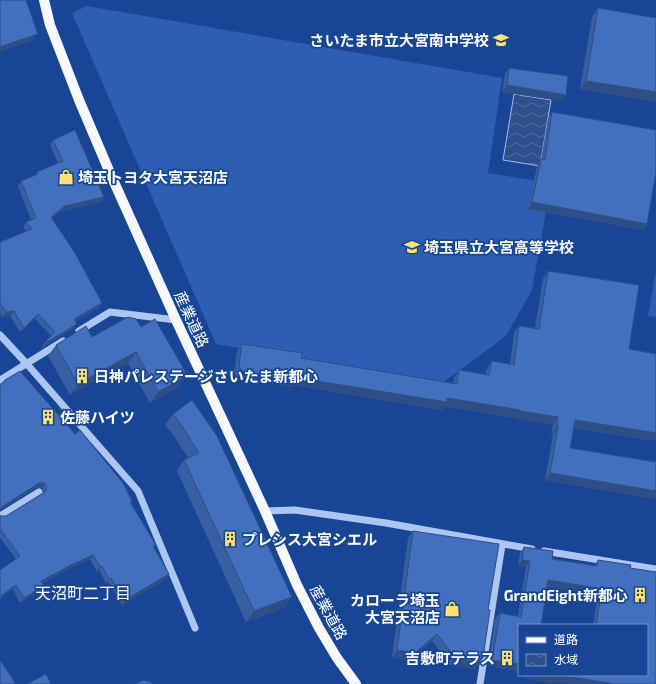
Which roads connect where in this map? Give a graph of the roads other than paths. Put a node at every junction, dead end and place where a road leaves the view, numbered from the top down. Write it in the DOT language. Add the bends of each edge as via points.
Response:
graph roads {
  1 [pos="44,0"];
  2 [pos="176,320"];
  3 [pos="0,336"];
  4 [pos="26,363"];
  5 [pos="0,380"];
  6 [pos="40,492"];
  7 [pos="265,511"];
  8 [pos="0,516"];
  9 [pos="502,545"];
  10 [pos="656,568"];
  11 [pos="195,628"];
  12 [pos="356,684"];
  13 [pos="480,684"];
  1 -- 2 [label="main road, 産業道路" via="50,25 79,100"];
  2 -- 4 [label="street" via="110,312"];
  2 -- 7 [label="main road, 産業道路"];
  3 -- 4 [label="street"];
  4 -- 5 [label="street"];
  4 -- 11 [label="street" via="138,491"];
  6 -- 8 [label="street"];
  7 -- 9 [label="street" via="295,510 386,523"];
  7 -- 12 [label="main road, 産業道路" via="319,628"];
  9 -- 10 [label="street"];
  9 -- 13 [label="street"];
}
